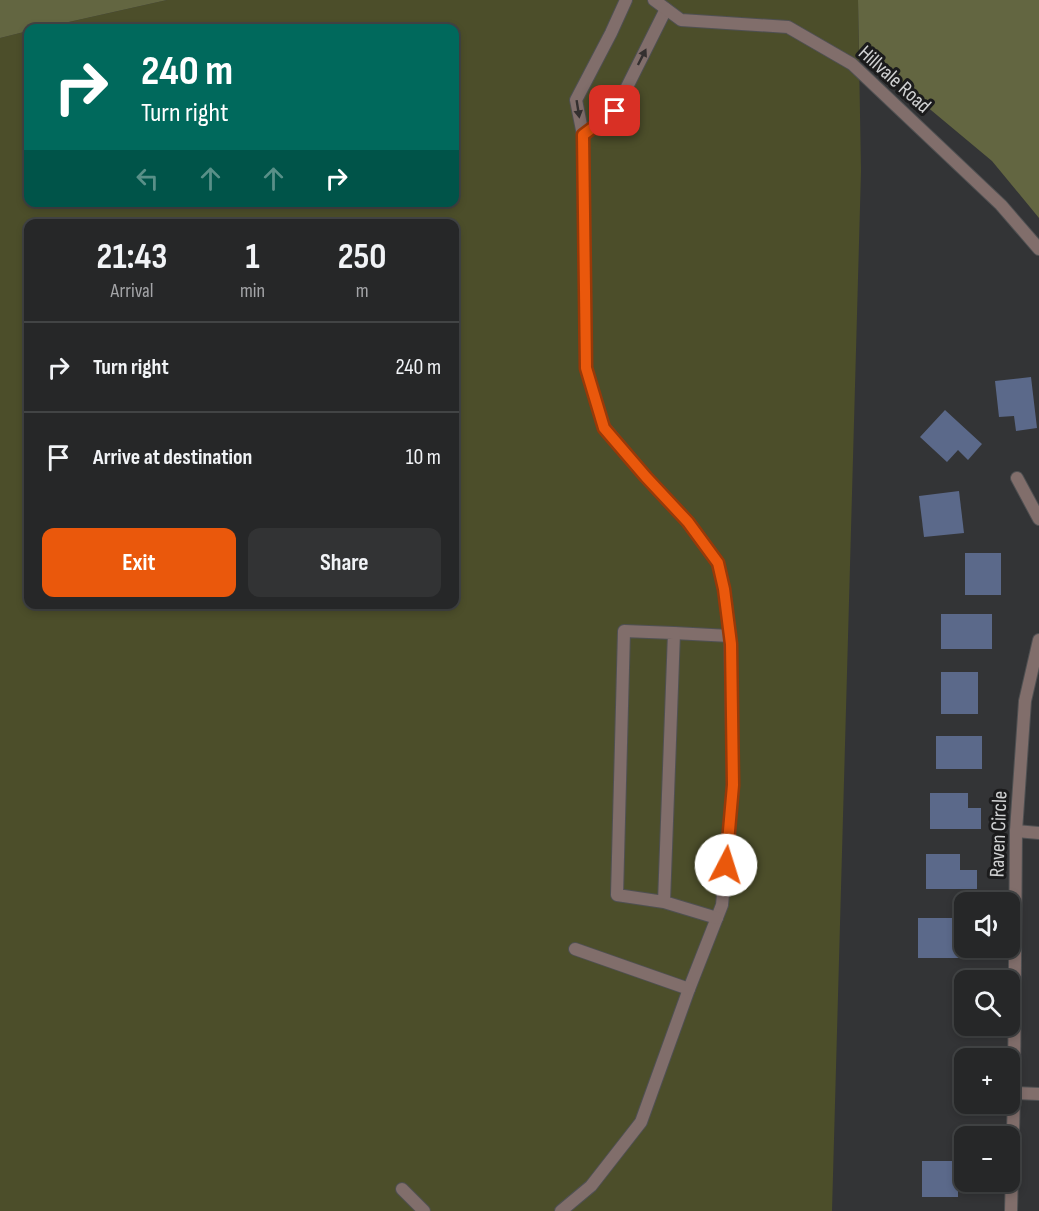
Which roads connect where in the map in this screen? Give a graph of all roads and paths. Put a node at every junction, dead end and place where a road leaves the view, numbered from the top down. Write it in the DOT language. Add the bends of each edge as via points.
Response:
graph roads {
  1 [pos="626,0"];
  2 [pos="654,0"];
  3 [pos="666,9"];
  4 [pos="583,135"];
  5 [pos="1039,249"];
  6 [pos="1017,478"];
  7 [pos="1039,519"];
  8 [pos="674,633"];
  9 [pos="730,636"];
  10 [pos="1039,640"];
  11 [pos="1016,831"];
  12 [pos="1039,833"];
  13 [pos="664,902"];
  14 [pos="717,918"];
  15 [pos="575,949"];
  16 [pos="689,989"];
  17 [pos="1014,1048"];
  18 [pos="1020,1093"];
  19 [pos="1039,1094"];
  20 [pos="1013,1114"];
  21 [pos="402,1189"];
  22 [pos="424,1211"];
  23 [pos="561,1211"];
  24 [pos="1011,1211"];
  1 -- 4 [label="street, one-way" via="576,100"];
  2 -- 3 [label="street, Hillvale Road"];
  4 -- 3 [label="street, one-way" via="615,111"];
  3 -- 5 [label="street, Hillvale Road" via="681,20 788,27 852,64 1001,205"];
  4 -- 9 [label="street" via="586,368 604,428 688,522 718,563"];
  6 -- 7 [label="street"];
  8 -- 9 [label="street"];
  8 -- 13 [label="street"];
  8 -- 13 [label="street" via="624,631 617,895"];
  9 -- 14 [label="street" via="733,785 722,905"];
  10 -- 11 [label="street, Raven Circle" via="1025,701"];
  11 -- 12 [label="street"];
  11 -- 17 [label="street, Raven Circle"];
  13 -- 14 [label="street"];
  14 -- 16 [label="street"];
  15 -- 16 [label="street"];
  16 -- 23 [label="street" via="641,1122 591,1186"];
  18 -- 19 [label="street"];
  20 -- 24 [label="street, Raven Circle"];
  21 -- 22 [label="street"];
}
